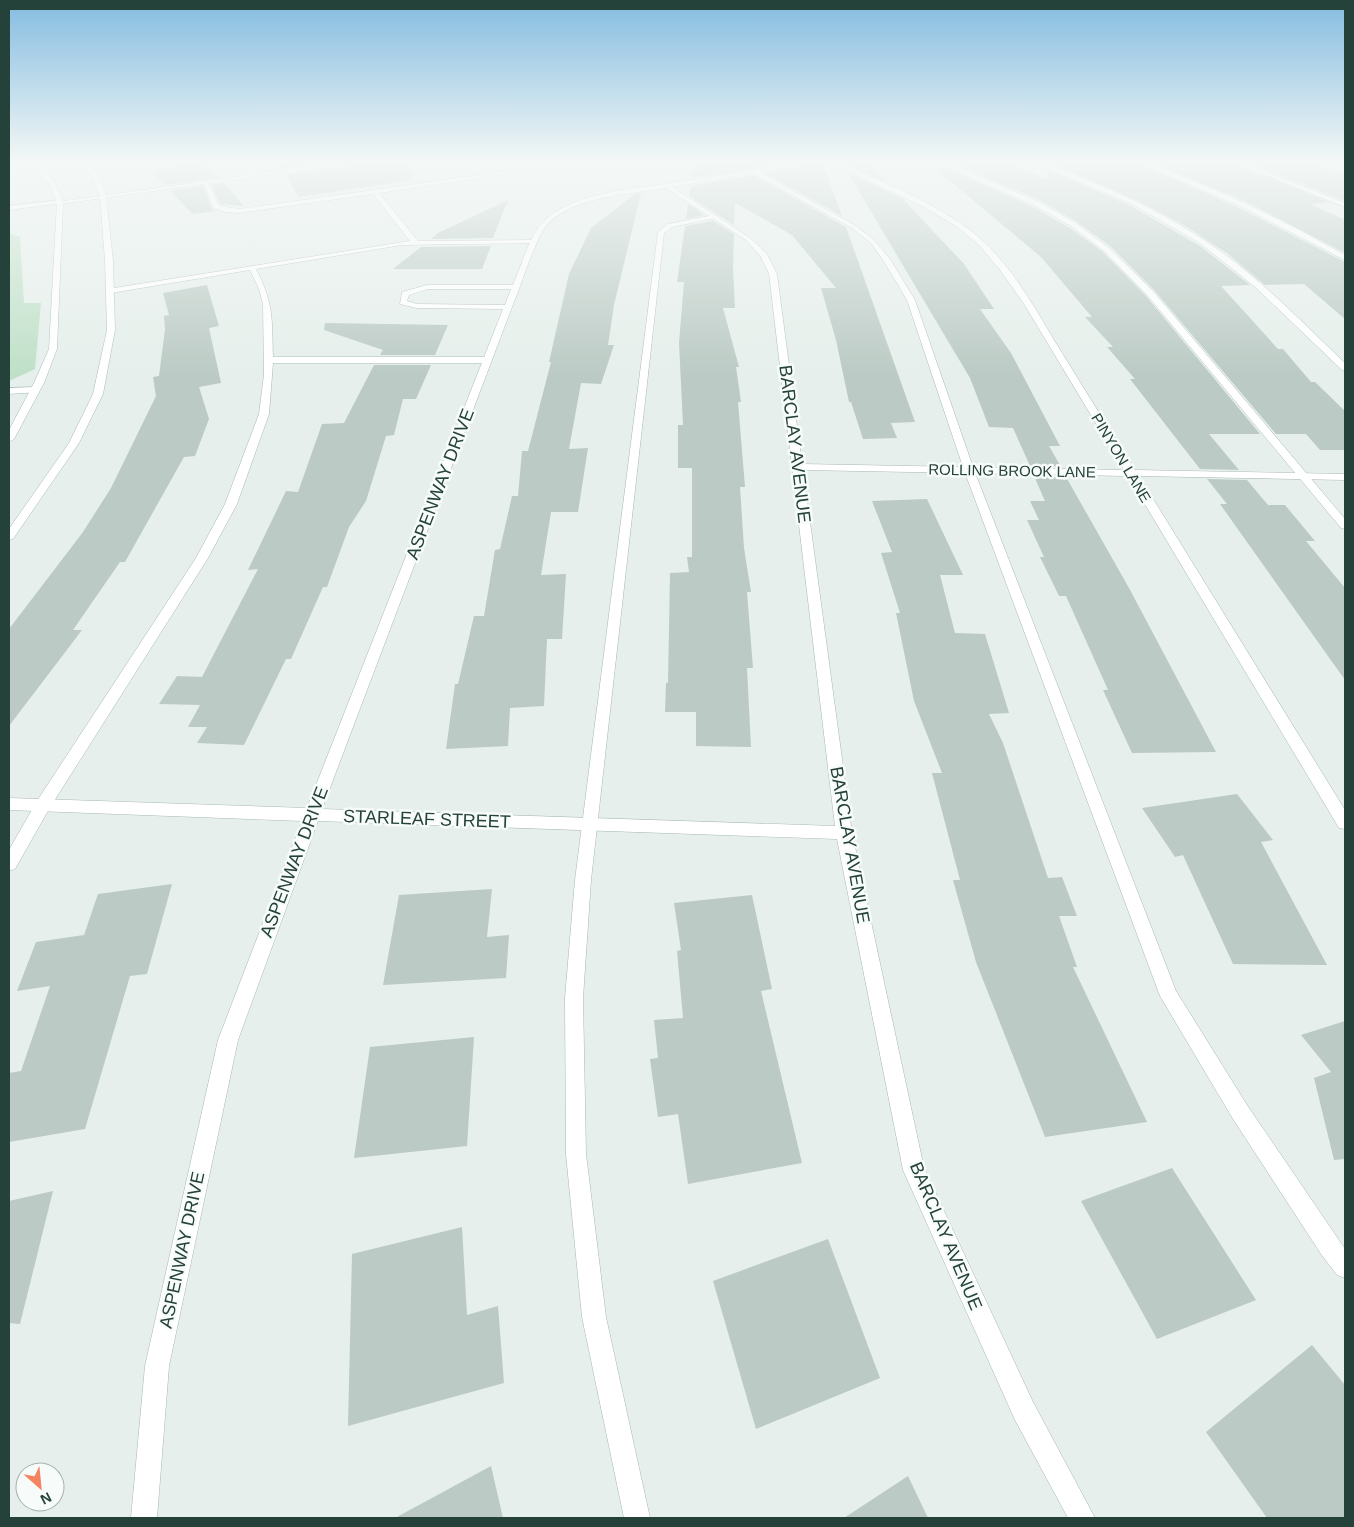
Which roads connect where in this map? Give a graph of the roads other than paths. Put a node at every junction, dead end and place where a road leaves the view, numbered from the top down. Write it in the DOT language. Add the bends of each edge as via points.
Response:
graph roads {
  1 [pos="59,233"];
  2 [pos="106,233"];
  3 [pos="408,233"];
  4 [pos="539,233"];
  5 [pos="661,233"];
  6 [pos="740,233"];
  7 [pos="862,233"];
  8 [pos="969,233"];
  9 [pos="1085,233"];
  10 [pos="1188,233"];
  11 [pos="1302,233"];
  12 [pos="537,237"];
  13 [pos="415,242"];
  14 [pos="1345,258"];
  15 [pos="252,268"];
  16 [pos="516,287"];
  17 [pos="111,292"];
  18 [pos="508,307"];
  19 [pos="269,360"];
  20 [pos="488,360"];
  21 [pos="1345,368"];
  22 [pos="36,390"];
  23 [pos="9,391"];
  24 [pos="9,439"];
  25 [pos="798,467"];
  26 [pos="969,470"];
  27 [pos="1130,474"];
  28 [pos="1301,476"];
  29 [pos="1345,477"];
  30 [pos="1345,526"];
  31 [pos="9,537"];
  32 [pos="9,804"];
  33 [pos="43,805"];
  34 [pos="312,815"];
  35 [pos="1345,822"];
  36 [pos="589,824"];
  37 [pos="844,832"];
  38 [pos="9,864"];
  39 [pos="1345,1268"];
  40 [pos="144,1518"];
  41 [pos="637,1518"];
  42 [pos="1082,1518"];
  1 -- 22 [label="street" via="53,349"];
  2 -- 17 [label="street"];
  3 -- 13 [label="street"];
  4 -- 12 [label="street"];
  5 -- 36 [label="street"];
  6 -- 25 [label="street, BARCLAY AVENUE" via="764,256 773,274"];
  7 -- 26 [label="street" via="886,259 911,300"];
  8 -- 27 [label="street, PINYON LANE" via="1002,265"];
  9 -- 28 [label="street" via="1134,274"];
  10 -- 21 [label="street" via="1262,289"];
  11 -- 14 [label="street"];
  12 -- 13 [label="street"];
  12 -- 16 [label="street, ASPENWAY DRIVE"];
  13 -- 15 [label="street"];
  15 -- 17 [label="street"];
  15 -- 19 [label="street" via="267,304"];
  16 -- 18 [label="street, ASPENWAY DRIVE"];
  16 -- 18 [label="street" via="427,287 405,294 403,302 416,306"];
  17 -- 31 [label="street" via="111,330 98,394 74,443"];
  18 -- 20 [label="street, ASPENWAY DRIVE"];
  19 -- 20 [label="street"];
  19 -- 33 [label="street" via="264,414 231,504 202,558"];
  20 -- 34 [label="street, ASPENWAY DRIVE"];
  22 -- 23 [label="street"];
  22 -- 24 [label="street"];
  25 -- 26 [label="street, ROLLING BROOK LANE"];
  25 -- 37 [label="street, BARCLAY AVENUE"];
  26 -- 27 [label="street, ROLLING BROOK LANE"];
  26 -- 39 [label="street" via="1169,996 1240,1112"];
  27 -- 28 [label="street, ROLLING BROOK LANE"];
  27 -- 35 [label="street, PINYON LANE"];
  28 -- 29 [label="street, ROLLING BROOK LANE"];
  28 -- 30 [label="street"];
  32 -- 33 [label="street, STARLEAF STREET"];
  33 -- 34 [label="street, STARLEAF STREET"];
  33 -- 38 [label="street"];
  34 -- 36 [label="street, STARLEAF STREET"];
  34 -- 40 [label="street, ASPENWAY DRIVE" via="228,1040 157,1366"];
  36 -- 37 [label="street, STARLEAF STREET"];
  36 -- 41 [label="street" via="574,998 576,1154 594,1317"];
  37 -- 42 [label="street, BARCLAY AVENUE" via="914,1170 1024,1411"];
}
